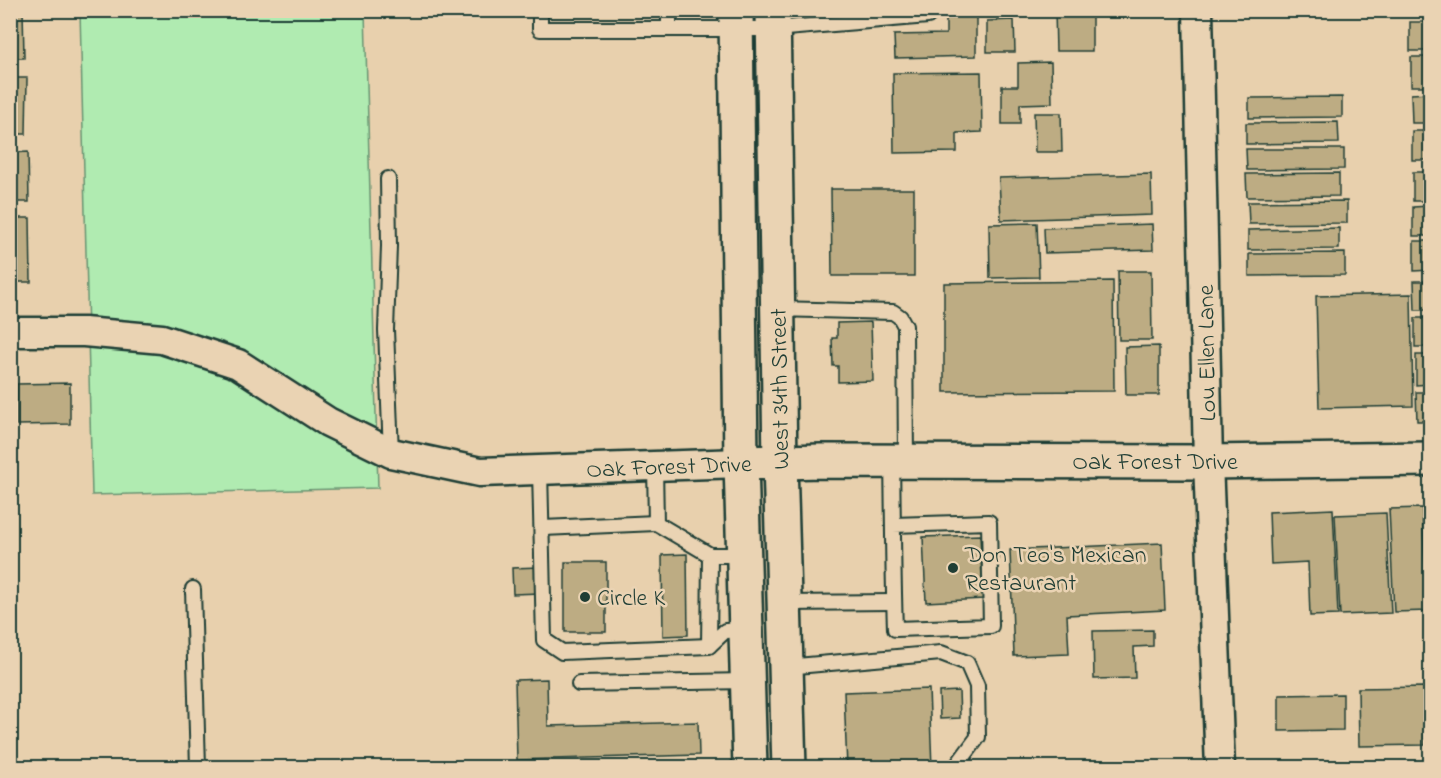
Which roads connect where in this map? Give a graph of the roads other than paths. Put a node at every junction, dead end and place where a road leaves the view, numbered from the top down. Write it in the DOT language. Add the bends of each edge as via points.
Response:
graph roads {
  1 [pos="540,10"];
  2 [pos="669,10"];
  3 [pos="1198,10"];
  4 [pos="928,16"];
  5 [pos="736,20"];
  6 [pos="774,20"];
  7 [pos="669,29"];
  8 [pos="388,179"];
  9 [pos="777,309"];
  10 [pos="10,332"];
  11 [pos="391,453"];
  12 [pos="1431,459"];
  13 [pos="899,461"];
  14 [pos="780,462"];
  15 [pos="1208,462"];
  16 [pos="741,464"];
  17 [pos="655,466"];
  18 [pos="540,470"];
  19 [pos="656,523"];
  20 [pos="893,525"];
  21 [pos="543,528"];
  22 [pos="710,555"];
  23 [pos="743,555"];
  24 [pos="193,589"];
  25 [pos="894,602"];
  26 [pos="784,603"];
  27 [pos="746,630"];
  28 [pos="709,645"];
  29 [pos="786,668"];
  30 [pos="747,681"];
  31 [pos="579,684"];
  32 [pos="198,768"];
  33 [pos="750,768"];
  34 [pos="789,768"];
  35 [pos="955,768"];
  36 [pos="1220,768"];
  1 -- 7 [label="lane" via="540,28"];
  2 -- 7 [label="lane"];
  3 -- 15 [label="street, Lou Ellen Lane"];
  4 -- 6 [label="lane"];
  5 -- 6 [label="lane"];
  5 -- 7 [label="lane"];
  5 -- 16 [label="main road, West 34th Street"];
  6 -- 9 [label="main road, West 34th Street"];
  8 -- 11 [label="lane" via="386,330"];
  9 -- 13 [label="lane" via="894,312 900,317 905,326"];
  9 -- 14 [label="main road, West 34th Street"];
  10 -- 11 [label="street, Oak Forest Drive" via="84,332 162,339 238,364 328,422"];
  11 -- 18 [label="street, Oak Forest Drive" via="480,472"];
  12 -- 15 [label="main road, Oak Forest Drive"];
  13 -- 14 [label="main road, Oak Forest Drive"];
  13 -- 15 [label="main road, Oak Forest Drive"];
  13 -- 20 [label="lane"];
  14 -- 16 [label="main road, Oak Forest Drive"];
  14 -- 26 [label="main road, West 34th Street"];
  15 -- 36 [label="street, Lou Ellen Lane"];
  16 -- 17 [label="street, Oak Forest Drive"];
  16 -- 23 [label="main road, West 34th Street"];
  17 -- 18 [label="street, Oak Forest Drive"];
  17 -- 19 [label="lane"];
  18 -- 21 [label="lane"];
  19 -- 21 [label="lane"];
  19 -- 22 [label="lane"];
  20 -- 25 [label="lane"];
  20 -- 25 [label="lane" via="989,522 991,626 895,629"];
  21 -- 28 [label="lane" via="544,640 562,652"];
  22 -- 23 [label="lane"];
  22 -- 28 [label="lane"];
  23 -- 27 [label="main road, West 34th Street"];
  24 -- 32 [label="lane"];
  25 -- 26 [label="lane"];
  26 -- 29 [label="main road, West 34th Street"];
  27 -- 28 [label="lane" via="725,631"];
  27 -- 30 [label="main road, West 34th Street"];
  29 -- 34 [label="main road, West 34th Street"];
  29 -- 35 [label="lane" via="941,653 967,663 977,686 978,737"];
  30 -- 31 [label="lane"];
  30 -- 33 [label="main road, West 34th Street"];
}
